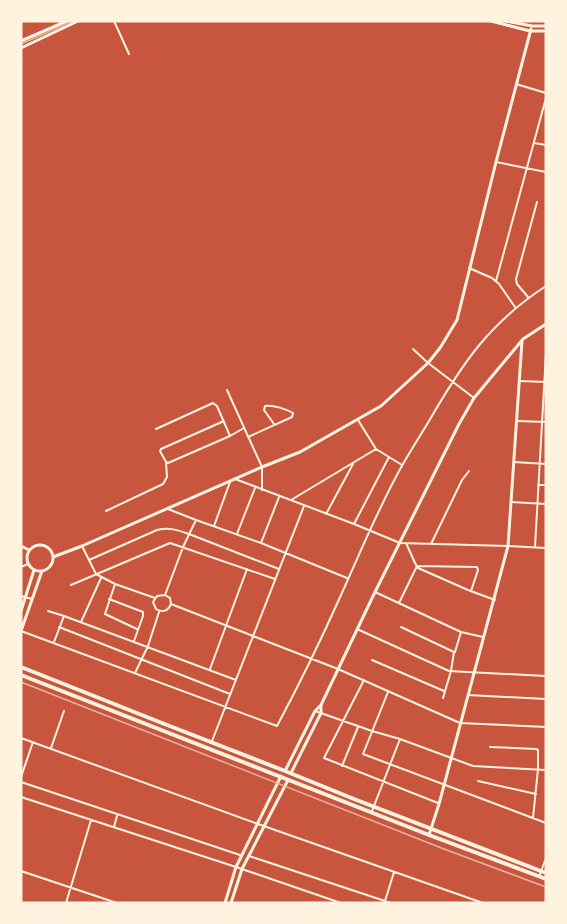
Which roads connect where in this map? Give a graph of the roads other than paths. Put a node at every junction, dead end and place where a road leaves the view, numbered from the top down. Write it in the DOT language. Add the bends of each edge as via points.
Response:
graph roads {
  1 [pos="49,21"];
  2 [pos="66,21"];
  3 [pos="78,21"];
  4 [pos="114,21"];
  5 [pos="491,21"];
  6 [pos="506,21"];
  7 [pos="531,26"];
  8 [pos="546,26"];
  9 [pos="52,27"];
  10 [pos="546,31"];
  11 [pos="530,32"];
  12 [pos="21,41"];
  13 [pos="21,48"];
  14 [pos="129,54"];
  15 [pos="516,84"];
  16 [pos="546,93"];
  17 [pos="546,99"];
  18 [pos="541,116"];
  19 [pos="546,117"];
  20 [pos="534,142"];
  21 [pos="546,146"];
  22 [pos="496,162"];
  23 [pos="527,168"];
  24 [pos="546,172"];
  25 [pos="537,202"];
  26 [pos="469,268"];
  27 [pos="496,281"];
  28 [pos="546,286"];
  29 [pos="528,297"];
  30 [pos="515,307"];
  31 [pos="546,324"];
  32 [pos="523,339"];
  33 [pos="413,349"];
  34 [pos="546,353"];
  35 [pos="428,363"];
  36 [pos="520,381"];
  37 [pos="452,382"];
  38 [pos="545,382"];
  39 [pos="227,390"];
  40 [pos="474,398"];
  41 [pos="358,420"];
  42 [pos="224,421"];
  43 [pos="517,421"];
  44 [pos="541,422"];
  45 [pos="546,422"];
  46 [pos="274,424"];
  47 [pos="244,428"];
  48 [pos="156,429"];
  49 [pos="230,436"];
  50 [pos="248,437"];
  51 [pos="540,443"];
  52 [pos="546,443"];
  53 [pos="376,449"];
  54 [pos="389,457"];
  55 [pos="166,462"];
  56 [pos="354,462"];
  57 [pos="514,462"];
  58 [pos="539,463"];
  59 [pos="546,464"];
  60 [pos="402,465"];
  61 [pos="262,467"];
  62 [pos="469,471"];
  63 [pos="235,479"];
  64 [pos="230,482"];
  65 [pos="546,484"];
  66 [pos="538,485"];
  67 [pos="255,488"];
  68 [pos="262,490"];
  69 [pos="279,496"];
  70 [pos="291,500"];
  71 [pos="511,502"];
  72 [pos="537,504"];
  73 [pos="546,504"];
  74 [pos="304,506"];
  75 [pos="168,509"];
  76 [pos="106,512"];
  77 [pos="326,514"];
  78 [pos="196,520"];
  79 [pos="354,524"];
  80 [pos="214,526"];
  81 [pos="369,531"];
  82 [pos="189,534"];
  83 [pos="237,534"];
  84 [pos="261,543"];
  85 [pos="400,543"];
  86 [pos="406,543"];
  87 [pos="431,544"];
  88 [pos="21,546"];
  89 [pos="82,546"];
  90 [pos="183,546"];
  91 [pos="508,546"];
  92 [pos="535,547"];
  93 [pos="546,548"];
  94 [pos="29,550"];
  95 [pos="286,554"];
  96 [pos="53,556"];
  97 [pos="89,560"];
  98 [pos="28,564"];
  99 [pos="417,566"];
  100 [pos="21,567"];
  101 [pos="247,569"];
  102 [pos="279,569"];
  103 [pos="34,570"];
  104 [pos="42,571"];
  105 [pos="96,574"];
  106 [pos="102,578"];
  107 [pos="275,579"];
  108 [pos="348,579"];
  109 [pos="115,584"];
  110 [pos="71,585"];
  111 [pos="471,591"];
  112 [pos="375,592"];
  113 [pos="165,595"];
  114 [pos="21,596"];
  115 [pos="26,597"];
  116 [pos="155,598"];
  117 [pos="32,599"];
  118 [pos="109,599"];
  119 [pos="495,600"];
  120 [pos="399,603"];
  121 [pos="171,604"];
  122 [pos="21,611"];
  123 [pos="48,611"];
  124 [pos="159,611"];
  125 [pos="64,616"];
  126 [pos="81,622"];
  127 [pos="226,625"];
  128 [pos="59,627"];
  129 [pos="401,627"];
  130 [pos="137,629"];
  131 [pos="357,629"];
  132 [pos="21,631"];
  133 [pos="461,632"];
  134 [pos="254,636"];
  135 [pos="483,637"];
  136 [pos="134,641"];
  137 [pos="54,642"];
  138 [pos="148,646"];
  139 [pos="455,654"];
  140 [pos="312,658"];
  141 [pos="141,659"];
  142 [pos="372,660"];
  143 [pos="21,662"];
  144 [pos="21,667"];
  145 [pos="210,669"];
  146 [pos="338,669"];
  147 [pos="28,670"];
  148 [pos="451,671"];
  149 [pos="135,673"];
  150 [pos="473,673"];
  151 [pos="21,675"];
  152 [pos="546,676"];
  153 [pos="236,680"];
  154 [pos="364,680"];
  155 [pos="445,691"];
  156 [pos="388,692"];
  157 [pos="230,694"];
  158 [pos="468,694"];
  159 [pos="443,698"];
  160 [pos="546,699"];
  161 [pos="321,705"];
  162 [pos="225,708"];
  163 [pos="64,711"];
  164 [pos="315,711"];
  165 [pos="321,713"];
  166 [pos="150,719"];
  167 [pos="343,720"];
  168 [pos="460,723"];
  169 [pos="148,724"];
  170 [pos="359,726"];
  171 [pos="546,727"];
  172 [pos="372,731"];
  173 [pos="21,738"];
  174 [pos="400,739"];
  175 [pos="33,742"];
  176 [pos="212,742"];
  177 [pos="490,747"];
  178 [pos="51,748"];
  179 [pos="451,759"];
  180 [pos="391,765"];
  181 [pos="342,766"];
  182 [pos="538,769"];
  183 [pos="546,770"];
  184 [pos="285,771"];
  185 [pos="291,773"];
  186 [pos="281,776"];
  187 [pos="21,777"];
  188 [pos="288,779"];
  189 [pos="478,781"];
  190 [pos="21,782"];
  191 [pos="384,783"];
  192 [pos="444,785"];
  193 [pos="536,794"];
  194 [pos="21,797"];
  195 [pos="439,804"];
  196 [pos="374,807"];
  197 [pos="371,812"];
  198 [pos="117,815"];
  199 [pos="533,818"];
  200 [pos="91,820"];
  201 [pos="546,823"];
  202 [pos="258,824"];
  203 [pos="265,826"];
  204 [pos="114,827"];
  205 [pos="431,830"];
  206 [pos="429,835"];
  207 [pos="241,856"];
  208 [pos="249,856"];
  209 [pos="546,858"];
  210 [pos="236,867"];
  211 [pos="242,869"];
  212 [pos="21,871"];
  213 [pos="394,872"];
  214 [pos="543,872"];
  215 [pos="539,877"];
  216 [pos="546,879"];
  217 [pos="71,888"];
  218 [pos="386,901"];
  219 [pos="66,903"];
  220 [pos="117,903"];
  221 [pos="225,903"];
  222 [pos="231,903"];
  223 [pos="341,903"];
  224 [pos="391,903"];
  225 [pos="483,903"];
  1 -- 9 [label="street"];
  2 -- 9 [label="street"];
  3 -- 13 [label="street"];
  4 -- 14 [label="street"];
  5 -- 11 [label="street"];
  6 -- 7 [label="street"];
  7 -- 8 [label="street"];
  7 -- 11 [label="street"];
  9 -- 12 [label="street"];
  10 -- 11 [label="street"];
  11 -- 15 [label="street"];
  15 -- 16 [label="street"];
  15 -- 22 [label="street"];
  17 -- 18 [label="street"];
  18 -- 19 [label="street"];
  18 -- 20 [label="street"];
  20 -- 21 [label="street"];
  20 -- 23 [label="street"];
  22 -- 23 [label="street"];
  22 -- 26 [label="street"];
  23 -- 24 [label="street"];
  23 -- 27 [label="street"];
  25 -- 29 [label="street" via="516,279"];
  26 -- 27 [label="street"];
  26 -- 35 [label="street" via="457,320"];
  27 -- 30 [label="street"];
  28 -- 29 [label="street"];
  29 -- 30 [label="street"];
  30 -- 37 [label="street" via="490,330"];
  31 -- 32 [label="street"];
  32 -- 36 [label="street"];
  32 -- 40 [label="street"];
  33 -- 35 [label="street"];
  34 -- 38 [label="street"];
  35 -- 37 [label="street"];
  35 -- 41 [label="street" via="381,406"];
  36 -- 38 [label="street"];
  36 -- 43 [label="street"];
  37 -- 40 [label="street"];
  37 -- 60 [label="street"];
  38 -- 44 [label="street"];
  39 -- 47 [label="street"];
  40 -- 85 [label="street"];
  41 -- 53 [label="street"];
  41 -- 61 [label="street" via="300,452"];
  42 -- 48 [label="street" via="213,404"];
  42 -- 49 [label="street"];
  42 -- 55 [label="street" via="164,447 160,451"];
  43 -- 44 [label="street"];
  43 -- 57 [label="street"];
  44 -- 45 [label="street"];
  44 -- 51 [label="street"];
  46 -- 46 [label="street" via="292,417 294,413 265,406"];
  46 -- 50 [label="street"];
  47 -- 49 [label="street"];
  47 -- 50 [label="street"];
  49 -- 55 [label="street"];
  50 -- 61 [label="street"];
  51 -- 52 [label="street"];
  51 -- 58 [label="street"];
  53 -- 54 [label="street"];
  53 -- 56 [label="street"];
  54 -- 60 [label="street"];
  54 -- 79 [label="street"];
  55 -- 76 [label="street" via="167,477 163,484"];
  56 -- 70 [label="street"];
  56 -- 77 [label="street"];
  57 -- 58 [label="street"];
  57 -- 71 [label="street"];
  58 -- 59 [label="street"];
  58 -- 66 [label="street"];
  60 -- 81 [label="street"];
  61 -- 63 [label="street"];
  61 -- 68 [label="street"];
  62 -- 87 [label="street"];
  63 -- 64 [label="street"];
  63 -- 67 [label="street"];
  64 -- 75 [label="street"];
  64 -- 80 [label="street"];
  65 -- 66 [label="street"];
  66 -- 72 [label="street"];
  67 -- 68 [label="street"];
  67 -- 83 [label="street"];
  68 -- 69 [label="street"];
  69 -- 70 [label="street"];
  69 -- 84 [label="street"];
  70 -- 74 [label="street"];
  71 -- 72 [label="street"];
  71 -- 91 [label="street"];
  72 -- 73 [label="street"];
  72 -- 92 [label="street"];
  74 -- 77 [label="street"];
  74 -- 95 [label="street"];
  75 -- 78 [label="street"];
  75 -- 89 [label="street"];
  77 -- 79 [label="street"];
  78 -- 80 [label="street"];
  78 -- 82 [label="street"];
  79 -- 81 [label="street"];
  80 -- 83 [label="street"];
  81 -- 85 [label="street"];
  81 -- 108 [label="street"];
  82 -- 90 [label="street"];
  82 -- 97 [label="street" via="157,530"];
  82 -- 102 [label="street"];
  83 -- 84 [label="street"];
  84 -- 95 [label="street"];
  85 -- 86 [label="street"];
  85 -- 112 [label="street"];
  86 -- 87 [label="street"];
  86 -- 99 [label="street"];
  87 -- 91 [label="street"];
  88 -- 94 [label="street"];
  89 -- 96 [label="street"];
  89 -- 97 [label="street"];
  90 -- 101 [label="street"];
  90 -- 105 [label="street" via="165,544"];
  90 -- 113 [label="street"];
  91 -- 92 [label="street"];
  91 -- 119 [label="street"];
  92 -- 93 [label="street"];
  94 -- 96 [label="street" via="36,545 45,546"];
  94 -- 98 [label="street"];
  95 -- 102 [label="street"];
  95 -- 108 [label="street"];
  96 -- 104 [label="street" via="49,567"];
  97 -- 105 [label="street"];
  98 -- 100 [label="street"];
  98 -- 103 [label="street"];
  99 -- 111 [label="street"];
  99 -- 111 [label="street" via="477,567"];
  99 -- 120 [label="street"];
  101 -- 107 [label="street"];
  101 -- 127 [label="street"];
  102 -- 107 [label="street"];
  103 -- 104 [label="street"];
  103 -- 115 [label="street"];
  104 -- 117 [label="street"];
  105 -- 106 [label="street"];
  105 -- 110 [label="street"];
  106 -- 109 [label="street"];
  106 -- 126 [label="street"];
  107 -- 134 [label="street"];
  108 -- 140 [label="street"];
  109 -- 116 [label="street"];
  109 -- 118 [label="street"];
  111 -- 119 [label="street"];
  112 -- 120 [label="street"];
  112 -- 131 [label="street"];
  113 -- 116 [label="street"];
  113 -- 121 [label="street"];
  114 -- 115 [label="street"];
  115 -- 117 [label="street"];
  115 -- 122 [label="street"];
  116 -- 124 [label="street" via="154,606"];
  117 -- 132 [label="street"];
  118 -- 130 [label="street" via="105,615"];
  118 -- 130 [label="street" via="142,611"];
  119 -- 135 [label="street"];
  120 -- 133 [label="street"];
  121 -- 124 [label="street" via="169,609"];
  121 -- 127 [label="street"];
  123 -- 125 [label="street"];
  124 -- 138 [label="street"];
  125 -- 126 [label="street"];
  125 -- 128 [label="street"];
  126 -- 136 [label="street"];
  127 -- 134 [label="street"];
  127 -- 145 [label="street"];
  128 -- 137 [label="street"];
  128 -- 141 [label="street"];
  129 -- 139 [label="street"];
  130 -- 136 [label="street"];
  131 -- 146 [label="street"];
  131 -- 148 [label="street"];
  132 -- 137 [label="street"];
  133 -- 135 [label="street"];
  133 -- 139 [label="street"];
  134 -- 140 [label="street"];
  134 -- 153 [label="street"];
  135 -- 150 [label="street"];
  136 -- 138 [label="street"];
  137 -- 149 [label="street"];
  138 -- 141 [label="street"];
  138 -- 145 [label="street"];
  139 -- 148 [label="street"];
  140 -- 146 [label="street"];
  140 -- 162 [label="street" via="277,726"];
  141 -- 149 [label="street"];
  141 -- 157 [label="street"];
  142 -- 155 [label="street"];
  143 -- 147 [label="street"];
  144 -- 147 [label="highway"];
  145 -- 153 [label="street"];
  146 -- 154 [label="street"];
  146 -- 161 [label="street"];
  147 -- 166 [label="highway"];
  148 -- 150 [label="street"];
  148 -- 155 [label="street"];
  149 -- 162 [label="street"];
  150 -- 152 [label="street"];
  150 -- 158 [label="street"];
  151 -- 169 [label="highway"];
  153 -- 157 [label="street"];
  154 -- 156 [label="street"];
  154 -- 167 [label="street"];
  155 -- 159 [label="street"];
  156 -- 168 [label="street"];
  156 -- 172 [label="street"];
  157 -- 162 [label="street"];
  158 -- 160 [label="street"];
  158 -- 168 [label="street"];
  161 -- 164 [label="street"];
  161 -- 165 [label="street"];
  162 -- 176 [label="street"];
  163 -- 178 [label="street"];
  164 -- 165 [label="street"];
  164 -- 184 [label="street"];
  165 -- 167 [label="street"];
  165 -- 185 [label="street"];
  166 -- 169 [label="highway"];
  166 -- 176 [label="highway"];
  167 -- 170 [label="street"];
  167 -- 181 [label="street" via="324,759"];
  168 -- 171 [label="street"];
  168 -- 179 [label="street"];
  169 -- 186 [label="highway"];
  170 -- 172 [label="street"];
  170 -- 181 [label="street"];
  172 -- 174 [label="street"];
  172 -- 180 [label="street" via="363,754"];
  173 -- 175 [label="street"];
  174 -- 179 [label="street"];
  174 -- 180 [label="street"];
  175 -- 178 [label="street"];
  175 -- 187 [label="street"];
  176 -- 184 [label="highway"];
  177 -- 182 [label="street" via="538,749"];
  178 -- 202 [label="street"];
  179 -- 182 [label="street" via="472,766"];
  179 -- 192 [label="street"];
  180 -- 191 [label="street"];
  180 -- 192 [label="street"];
  181 -- 191 [label="street"];
  182 -- 183 [label="street"];
  182 -- 193 [label="street"];
  184 -- 185 [label="highway"];
  185 -- 196 [label="highway"];
  186 -- 188 [label="highway"];
  186 -- 202 [label="street"];
  188 -- 197 [label="highway"];
  188 -- 203 [label="street"];
  189 -- 193 [label="street"];
  190 -- 198 [label="street"];
  191 -- 195 [label="street"];
  191 -- 196 [label="street"];
  192 -- 195 [label="street"];
  192 -- 199 [label="street"];
  193 -- 199 [label="street"];
  194 -- 200 [label="street"];
  195 -- 205 [label="street"];
  196 -- 197 [label="street"];
  196 -- 205 [label="highway"];
  197 -- 206 [label="highway"];
  198 -- 204 [label="street"];
  198 -- 207 [label="street"];
  199 -- 201 [label="street"];
  200 -- 204 [label="street"];
  200 -- 217 [label="street"];
  202 -- 203 [label="street"];
  202 -- 207 [label="street"];
  203 -- 208 [label="street"];
  203 -- 213 [label="street"];
  204 -- 210 [label="street"];
  205 -- 206 [label="street"];
  205 -- 214 [label="highway"];
  206 -- 215 [label="highway"];
  207 -- 210 [label="street"];
  208 -- 211 [label="street"];
  208 -- 218 [label="street"];
  209 -- 214 [label="street"];
  210 -- 211 [label="street"];
  210 -- 221 [label="street"];
  211 -- 222 [label="street"];
  211 -- 223 [label="street"];
  212 -- 217 [label="street"];
  213 -- 218 [label="street"];
  213 -- 225 [label="street"];
  214 -- 215 [label="street"];
  215 -- 216 [label="highway"];
  217 -- 219 [label="street"];
  217 -- 220 [label="street"];
  218 -- 224 [label="street"];
}
